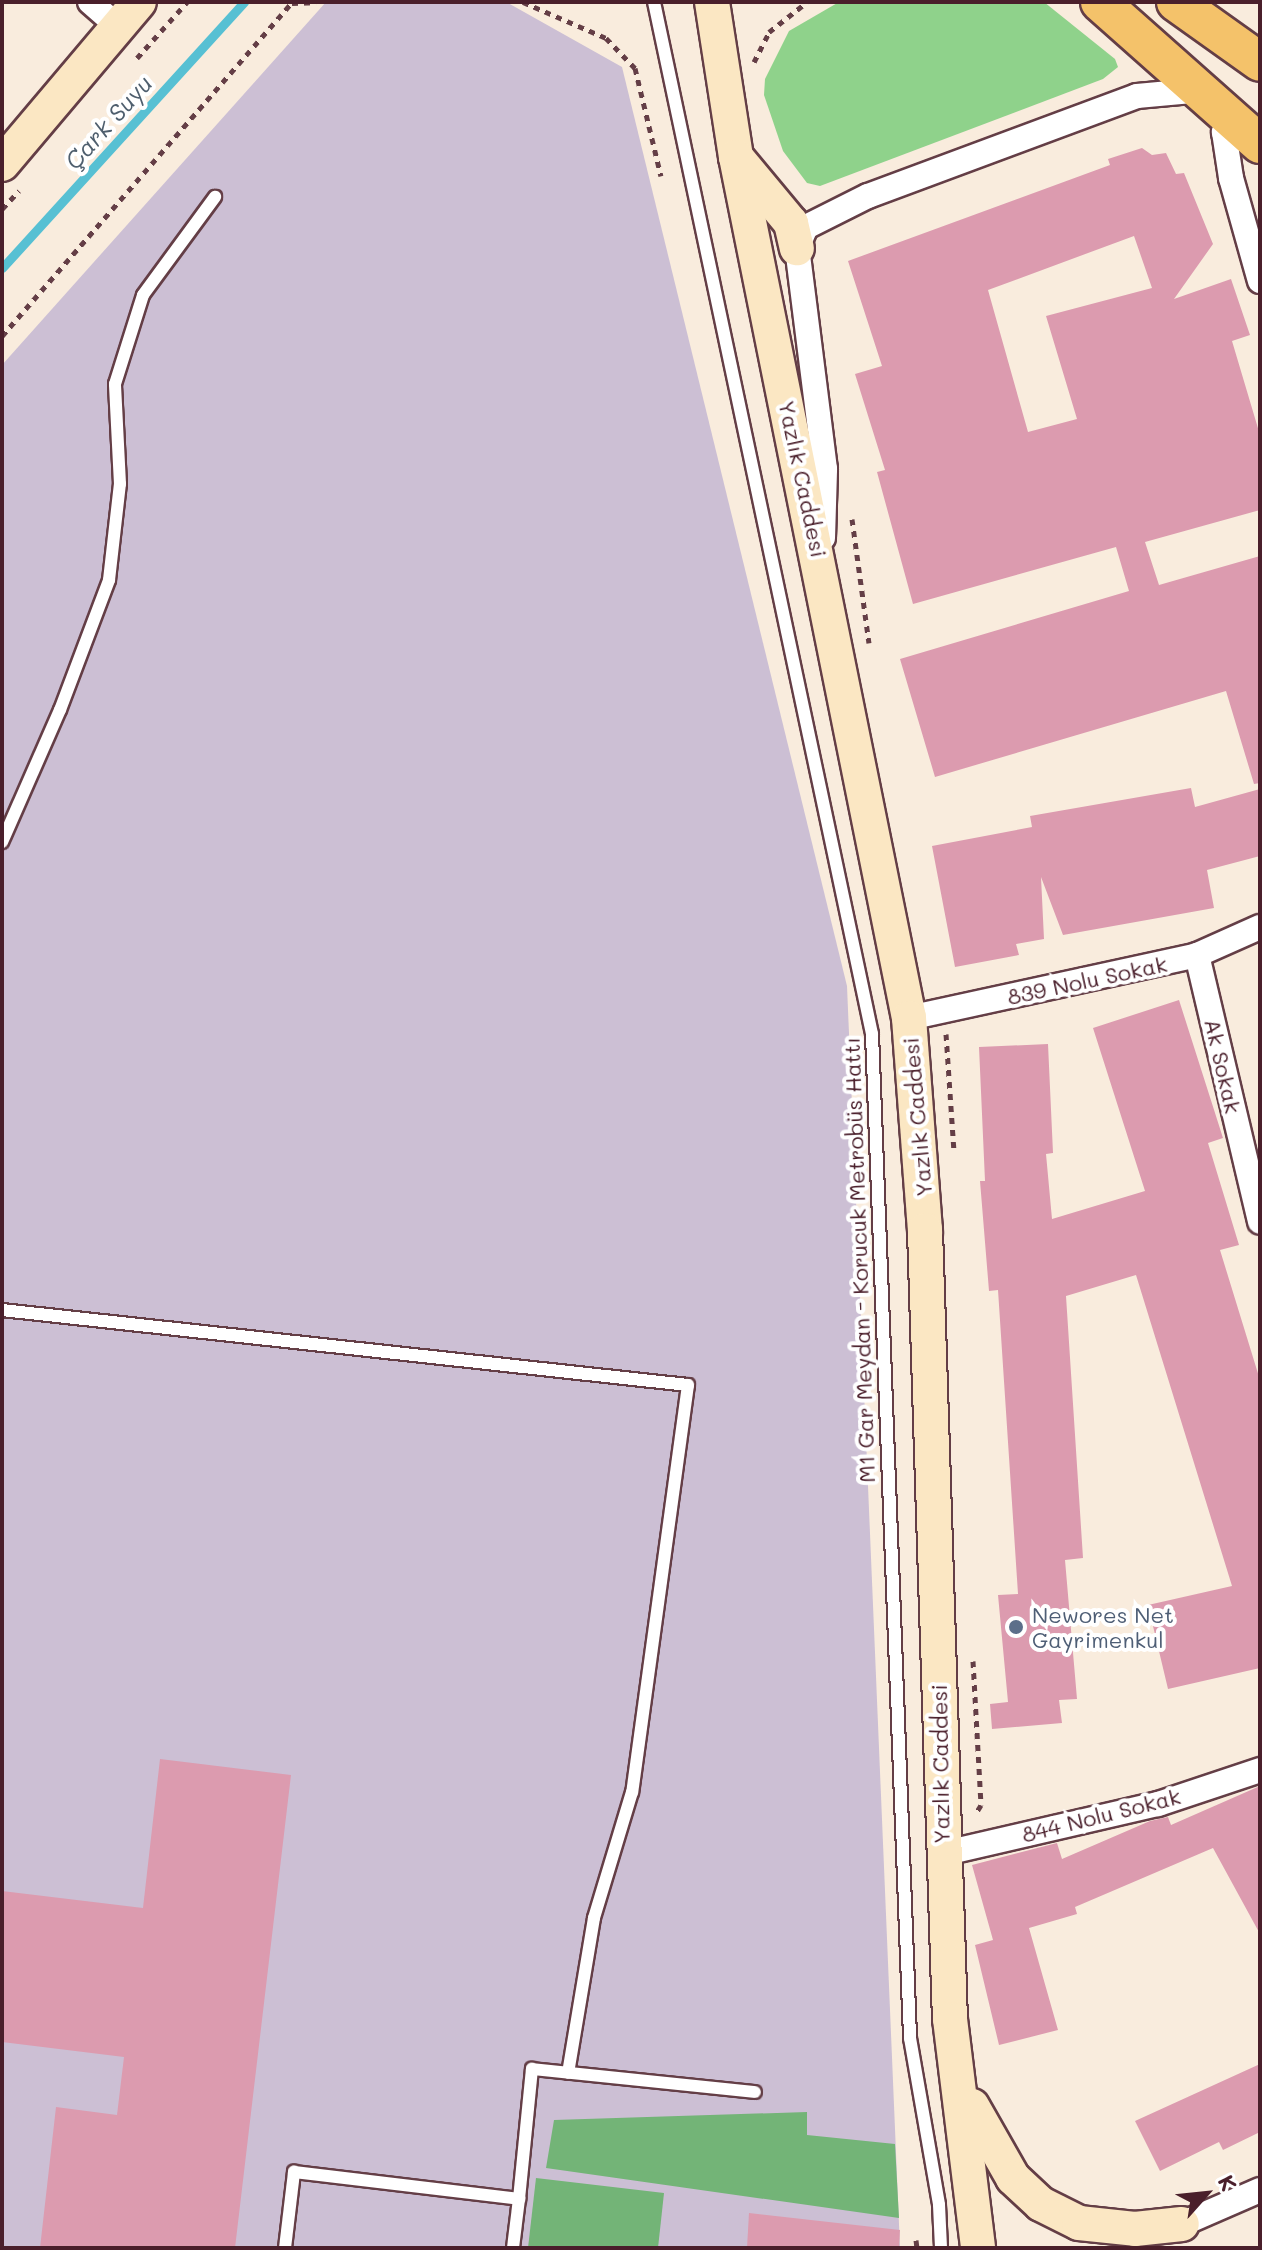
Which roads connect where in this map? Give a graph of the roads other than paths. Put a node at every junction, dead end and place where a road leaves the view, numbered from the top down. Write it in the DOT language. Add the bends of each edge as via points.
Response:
graph roads {
  1 [pos="90,2"];
  2 [pos="654,2"];
  3 [pos="712,2"];
  4 [pos="1100,2"];
  5 [pos="1176,2"];
  6 [pos="129,14"];
  7 [pos="1260,62"];
  8 [pos="1203,90"];
  9 [pos="1246,131"];
  10 [pos="736,157"];
  11 [pos="2,164"];
  12 [pos="215,197"];
  13 [pos="797,248"];
  14 [pos="1260,281"];
  15 [pos="822,573"];
  16 [pos="2,842"];
  17 [pos="1260,927"];
  18 [pos="1197,955"];
  19 [pos="909,1018"];
  20 [pos="1260,1222"];
  21 [pos="2,1310"];
  22 [pos="1260,1770"];
  23 [pos="941,1854"];
  24 [pos="568,2073"];
  25 [pos="959,2075"];
  26 [pos="755,2092"];
  27 [pos="1260,2190"];
  28 [pos="519,2199"];
  29 [pos="1182,2224"];
  30 [pos="285,2248"];
  31 [pos="513,2248"];
  32 [pos="941,2248"];
  33 [pos="978,2248"];
  34 [pos="1113,2248"];
  35 [pos="1141,2248"];
  36 [pos="1151,2248"];
  1 -- 6 [label="street"];
  2 -- 32 [label="lane, M1 Gar Meydan - Korucuk Metrobüs Hattı" via="872,1034 910,2038 939,2205"];
  3 -- 10 [label="main road, Yazlık Caddesi"];
  4 -- 8 [label="main road"];
  5 -- 7 [label="main road"];
  6 -- 11 [label="main road"];
  8 -- 9 [label="main road"];
  8 -- 13 [label="street" via="1137,96 868,196 806,227"];
  9 -- 14 [label="street" via="1224,132"];
  10 -- 13 [label="main road" via="791,223"];
  10 -- 15 [label="main road, Yazlık Caddesi"];
  12 -- 16 [label="lane" via="143,295 115,384 120,484 109,580"];
  13 -- 15 [label="street" via="825,469"];
  15 -- 19 [label="main road, Yazlık Caddesi"];
  17 -- 18 [label="street, 839 Nolu Sokak"];
  18 -- 19 [label="street, 839 Nolu Sokak"];
  18 -- 20 [label="street, Ak Sokak"];
  19 -- 23 [label="main road, Yazlık Caddesi" via="926,1245"];
  21 -- 24 [label="lane" via="688,1385 632,1792 594,1918"];
  22 -- 23 [label="street, 844 Nolu Sokak" via="1158,1804"];
  23 -- 25 [label="main road, Yazlık Caddesi"];
  24 -- 26 [label="lane"];
  24 -- 28 [label="lane" via="532,2069"];
  25 -- 29 [label="main road" via="991,2145 1013,2178 1041,2204 1079,2223 1135,2229"];
  25 -- 33 [label="main road, Yazlık Caddesi"];
  27 -- 29 [label="street"];
  28 -- 30 [label="lane" via="294,2172"];
  28 -- 31 [label="lane"];
  29 -- 34 [label="main road"];
  29 -- 35 [label="main road"];
  29 -- 36 [label="main road"];
}
